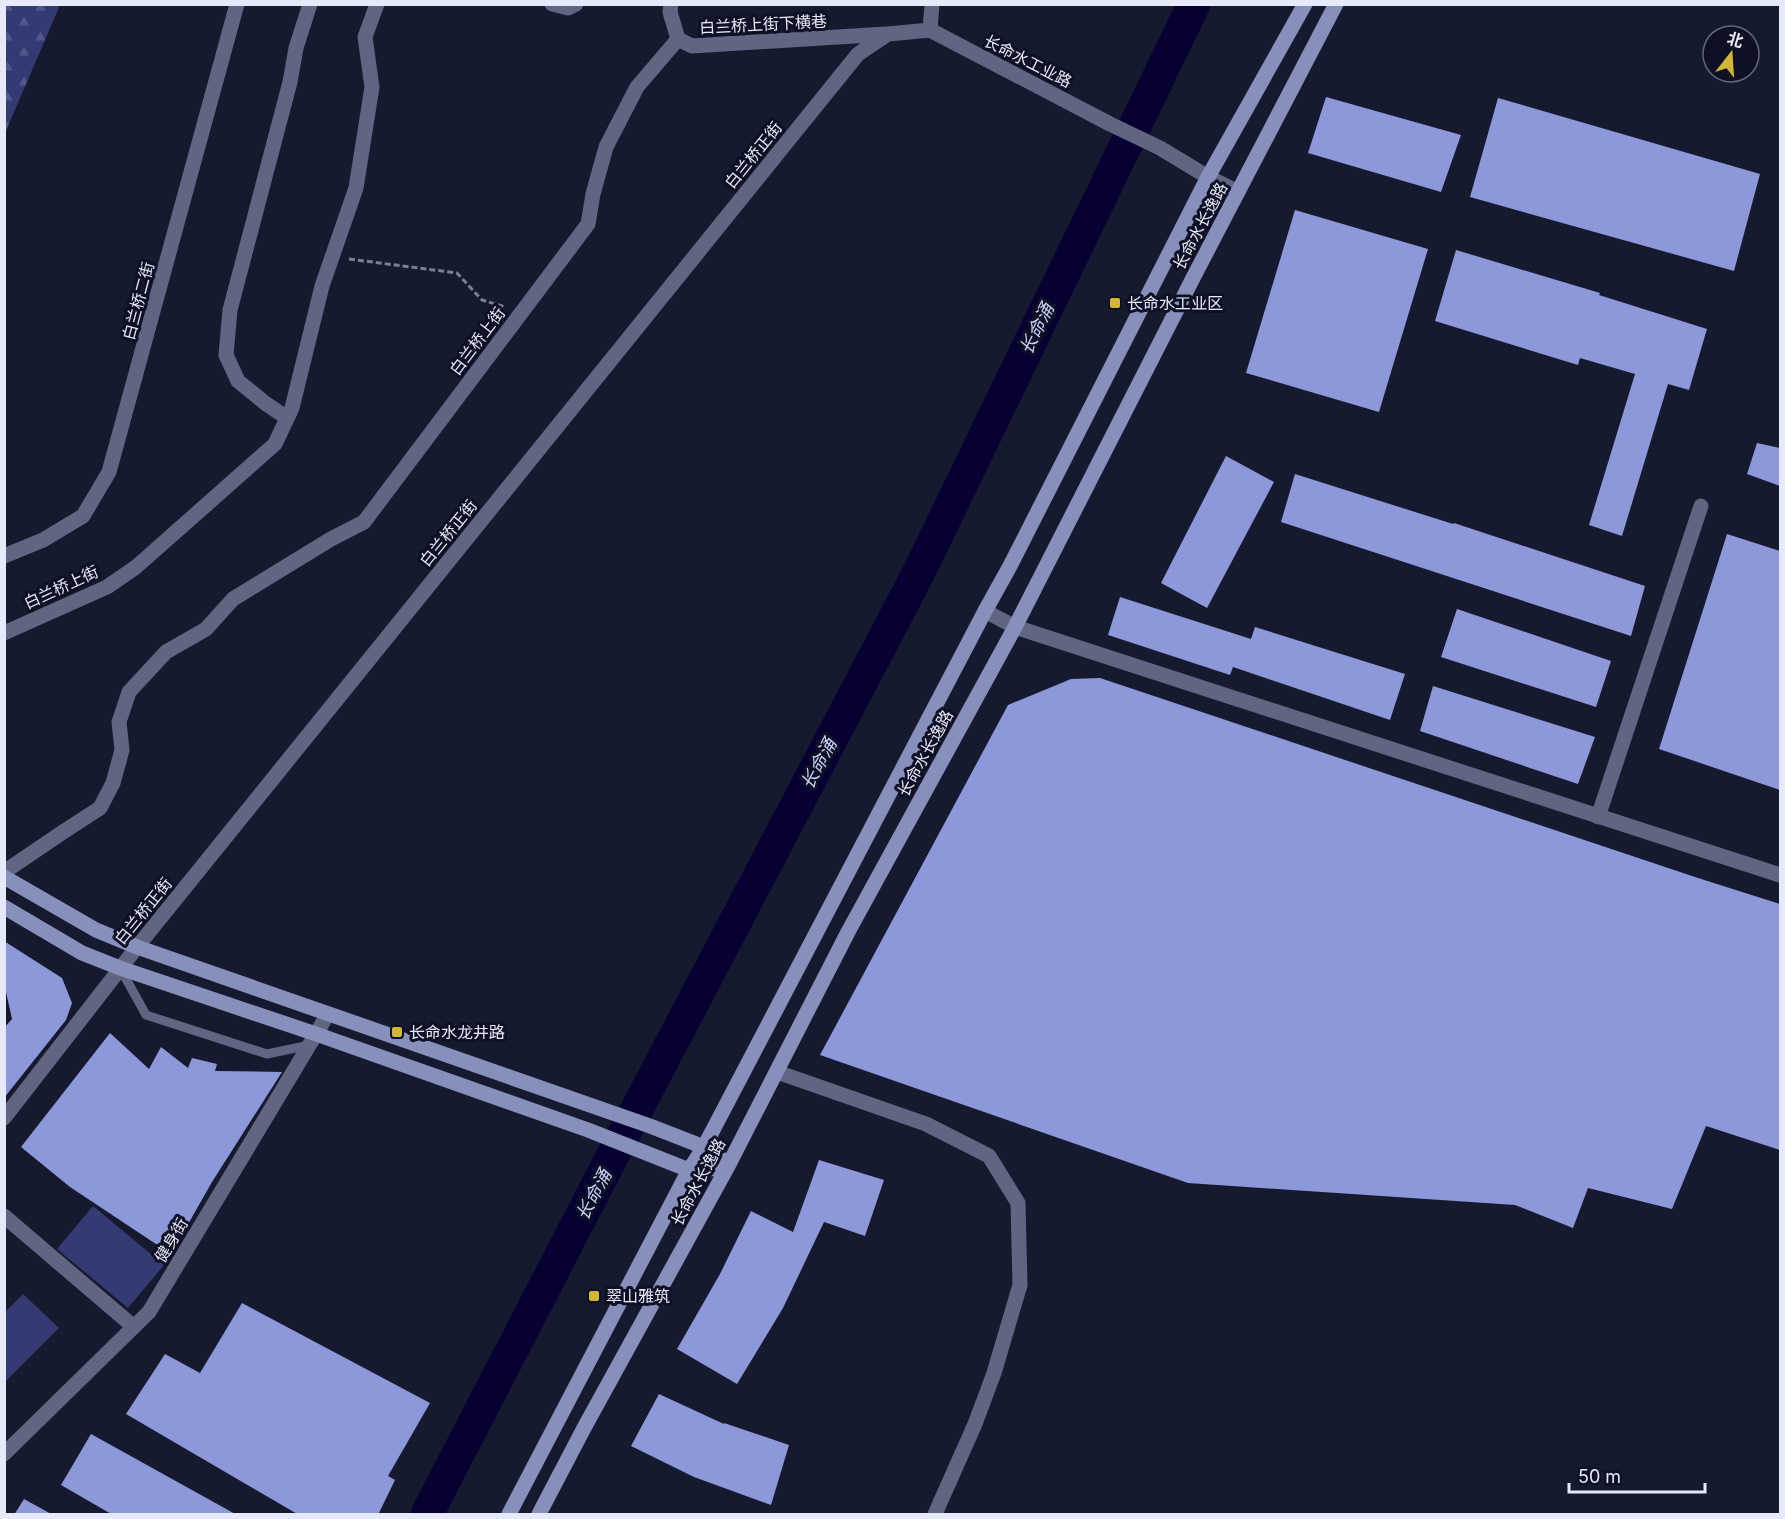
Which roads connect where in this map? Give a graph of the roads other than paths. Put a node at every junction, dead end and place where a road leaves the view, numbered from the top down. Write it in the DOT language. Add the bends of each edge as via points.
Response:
graph roads {
  1 [pos="237,4"];
  2 [pos="310,4"];
  3 [pos="377,4"];
  4 [pos="552,4"];
  5 [pos="576,4"];
  6 [pos="671,4"];
  7 [pos="932,4"];
  8 [pos="1305,4"];
  9 [pos="1336,4"];
  10 [pos="930,30"];
  11 [pos="888,34"];
  12 [pos="678,39"];
  13 [pos="1208,177"];
  14 [pos="1238,192"];
  15 [pos="287,418"];
  16 [pos="1701,506"];
  17 [pos="4,556"];
  18 [pos="985,611"];
  19 [pos="1015,627"];
  20 [pos="4,633"];
  21 [pos="1598,817"];
  22 [pos="4,870"];
  23 [pos="1780,875"];
  24 [pos="4,877"];
  25 [pos="4,907"];
  26 [pos="136,947"];
  27 [pos="120,968"];
  28 [pos="328,1014"];
  29 [pos="313,1039"];
  30 [pos="777,1072"];
  31 [pos="9,1112"];
  32 [pos="4,1131"];
  33 [pos="704,1147"];
  34 [pos="728,1166"];
  35 [pos="689,1170"];
  36 [pos="4,1216"];
  37 [pos="134,1327"];
  38 [pos="4,1454"];
  39 [pos="509,1515"];
  40 [pos="539,1515"];
  41 [pos="935,1515"];
  1 -- 17 [label="street, 白兰桥二街" via="109,472 83,516 43,540"];
  2 -- 15 [label="street" via="230,310 226,355 238,381"];
  3 -- 15 [label="street, 白兰桥上街" via="365,37 372,87 356,188 322,286"];
  4 -- 5 [label="street" via="568,8"];
  6 -- 12 [label="street"];
  7 -- 10 [label="street"];
  8 -- 13 [label="street, 长命水长逸路"];
  9 -- 14 [label="street, 长命水长逸路"];
  10 -- 11 [label="street, 白兰桥正街"];
  10 -- 13 [label="street, 长命水工业路" via="1160,148"];
  11 -- 12 [label="street, 白兰桥上街下横巷" via="692,46"];
  11 -- 26 [label="street, 白兰桥正街" via="858,54"];
  12 -- 22 [label="street, 白兰桥上街" via="638,87 606,147 588,224 364,522 233,599 206,629 166,652 129,692 119,722 122,750 113,783 100,808"];
  13 -- 14 [label="street"];
  13 -- 18 [label="street, 长命水长逸路"];
  14 -- 19 [label="street, 长命水长逸路"];
  15 -- 20 [label="street, 白兰桥上街" via="275,444 136,567 106,587"];
  16 -- 21 [label="street"];
  18 -- 19 [label="street"];
  18 -- 33 [label="street, 长命水长逸路"];
  19 -- 21 [label="street"];
  19 -- 30 [label="street, 长命水长逸路" via="848,932"];
  21 -- 23 [label="street"];
  24 -- 26 [label="street" via="96,930"];
  25 -- 27 [label="street" via="82,953"];
  26 -- 27 [label="street, 白兰桥正街"];
  26 -- 28 [label="street"];
  27 -- 29 [label="street"];
  27 -- 29 [label="lane" via="146,1015 267,1054"];
  27 -- 31 [label="street, 白兰桥正街"];
  28 -- 29 [label="street, 健身街"];
  28 -- 33 [label="street"];
  29 -- 35 [label="street" via="588,1130"];
  29 -- 37 [label="street, 健身街" via="149,1312"];
  30 -- 34 [label="street, 长命水长逸路"];
  30 -- 41 [label="street" via="926,1124 989,1156 1018,1203 1020,1286 994,1373"];
  31 -- 32 [label="street, 白兰桥正街"];
  33 -- 34 [label="street"];
  33 -- 35 [label="street, 长命水长逸路"];
  34 -- 35 [label="street"];
  34 -- 40 [label="street, 长命水长逸路"];
  35 -- 39 [label="street, 长命水长逸路"];
  36 -- 37 [label="street"];
  37 -- 38 [label="street, 健身街"];
}
